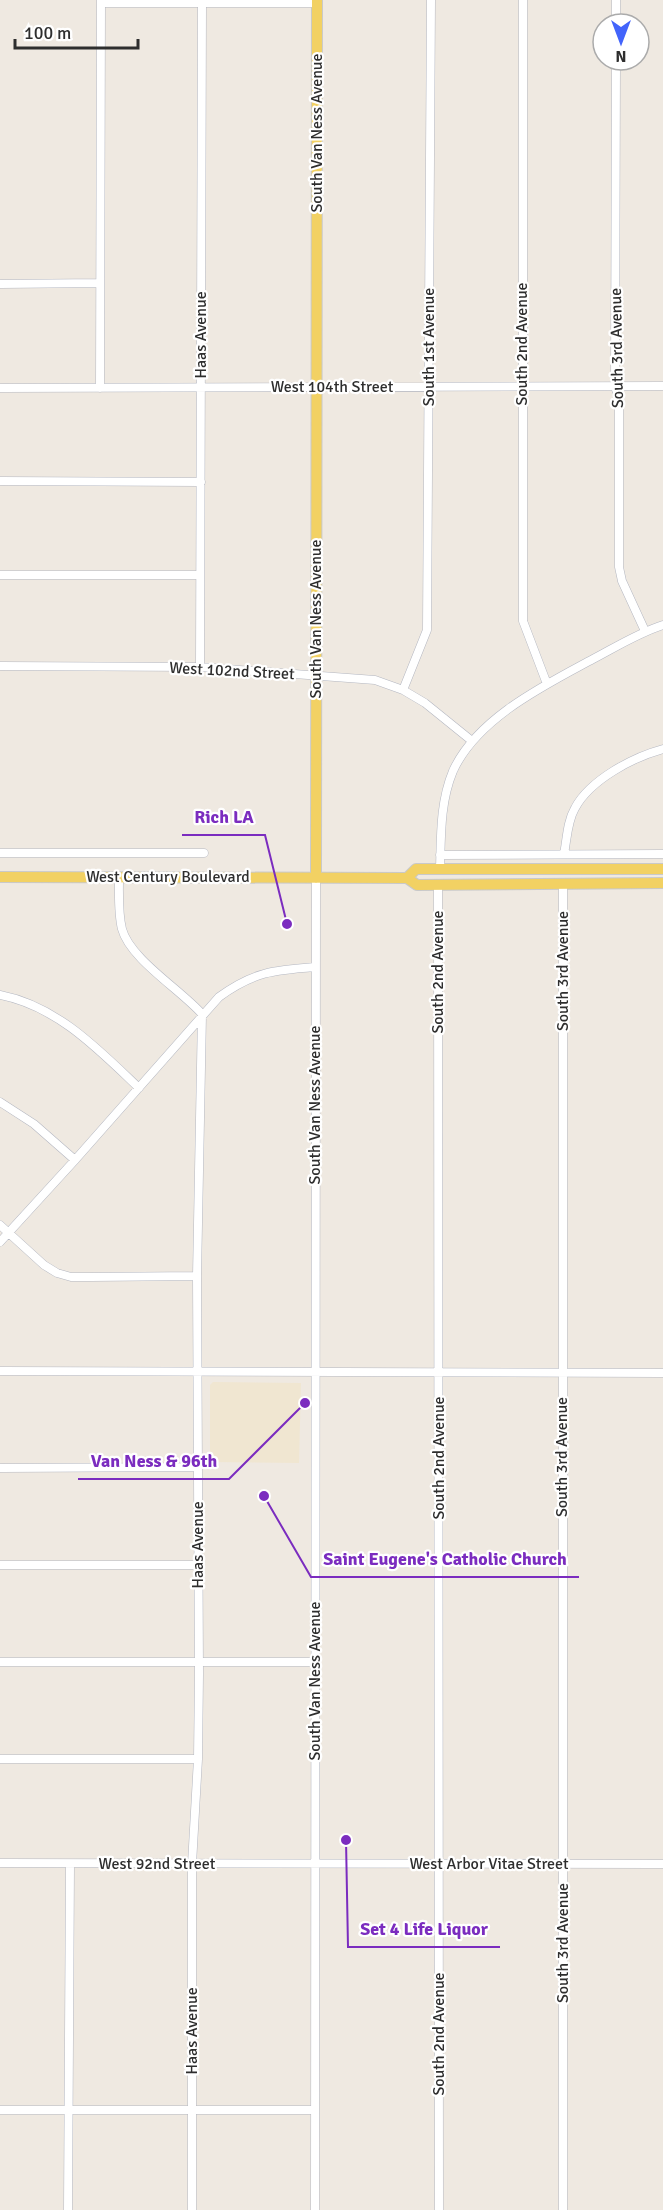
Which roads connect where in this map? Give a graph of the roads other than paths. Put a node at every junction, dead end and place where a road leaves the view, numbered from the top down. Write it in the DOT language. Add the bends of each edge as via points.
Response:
graph roads {
  1 [pos="431,0"];
  2 [pos="523,0"];
  3 [pos="318,1"];
  4 [pos="101,2"];
  5 [pos="202,3"];
  6 [pos="616,72"];
  7 [pos="100,283"];
  8 [pos="0,284"];
  9 [pos="429,386"];
  10 [pos="201,387"];
  11 [pos="317,387"];
  12 [pos="522,387"];
  13 [pos="615,387"];
  14 [pos="663,387"];
  15 [pos="0,388"];
  16 [pos="100,388"];
  17 [pos="0,481"];
  18 [pos="201,482"];
  19 [pos="0,575"];
  20 [pos="200,575"];
  21 [pos="663,625"];
  22 [pos="645,631"];
  23 [pos="0,666"];
  24 [pos="200,667"];
  25 [pos="316,675"];
  26 [pos="547,684"];
  27 [pos="402,690"];
  28 [pos="472,741"];
  29 [pos="663,749"];
  30 [pos="204,853"];
  31 [pos="0,854"];
  32 [pos="564,854"];
  33 [pos="440,855"];
  34 [pos="663,855"];
  35 [pos="440,869"];
  36 [pos="663,869"];
  37 [pos="0,877"];
  38 [pos="119,877"];
  39 [pos="316,878"];
  40 [pos="407,878"];
  41 [pos="563,884"];
  42 [pos="663,884"];
  43 [pos="438,885"];
  44 [pos="315,967"];
  45 [pos="0,994"];
  46 [pos="202,1014"];
  47 [pos="139,1088"];
  48 [pos="0,1102"];
  49 [pos="75,1160"];
  50 [pos="0,1226"];
  51 [pos="8,1233"];
  52 [pos="0,1242"];
  53 [pos="197,1276"];
  54 [pos="0,1371"];
  55 [pos="197,1372"];
  56 [pos="314,1372"];
  57 [pos="440,1372"];
  58 [pos="562,1373"];
  59 [pos="663,1373"];
  60 [pos="198,1467"];
  61 [pos="0,1468"];
  62 [pos="0,1565"];
  63 [pos="198,1565"];
  64 [pos="199,1661"];
  65 [pos="0,1662"];
  66 [pos="315,1662"];
  67 [pos="0,1758"];
  68 [pos="198,1759"];
  69 [pos="0,1863"];
  70 [pos="70,1864"];
  71 [pos="192,1864"];
  72 [pos="314,1864"];
  73 [pos="440,1864"];
  74 [pos="563,1864"];
  75 [pos="663,1864"];
  76 [pos="0,2110"];
  77 [pos="67,2110"];
  78 [pos="192,2110"];
  79 [pos="315,2110"];
  80 [pos="68,2210"];
  81 [pos="192,2210"];
  82 [pos="315,2210"];
  83 [pos="439,2210"];
  84 [pos="563,2210"];
  1 -- 9 [label="street, South 1st Avenue"];
  2 -- 12 [label="street, South 2nd Avenue"];
  3 -- 5 [label="street"];
  3 -- 11 [label="main road, South Van Ness Avenue"];
  4 -- 5 [label="street"];
  4 -- 7 [label="street"];
  5 -- 10 [label="street, Haas Avenue"];
  6 -- 13 [label="street, South 3rd Avenue"];
  7 -- 8 [label="street"];
  7 -- 16 [label="street"];
  9 -- 11 [label="street, West 104th Street"];
  9 -- 12 [label="street, West 104th Street"];
  9 -- 27 [label="street, South 1st Avenue" via="427,630"];
  10 -- 11 [label="street, West 104th Street"];
  10 -- 16 [label="street, West 104th Street"];
  10 -- 18 [label="street, Haas Avenue"];
  11 -- 25 [label="main road, South Van Ness Avenue"];
  12 -- 13 [label="street, West 104th Street"];
  12 -- 26 [label="street, South 2nd Avenue" via="523,621"];
  13 -- 14 [label="street, West 104th Street"];
  13 -- 22 [label="street, South 3rd Avenue" via="619,397 619,567"];
  15 -- 16 [label="street, West 104th Street"];
  17 -- 18 [label="street"];
  18 -- 20 [label="street, Haas Avenue"];
  19 -- 20 [label="street"];
  20 -- 24 [label="street, Haas Avenue"];
  21 -- 22 [label="street"];
  22 -- 26 [label="street"];
  23 -- 24 [label="street, West 102nd Street"];
  24 -- 25 [label="street, West 102nd Street"];
  25 -- 27 [label="street, West 102nd Street" via="375,680"];
  25 -- 39 [label="main road, South Van Ness Avenue"];
  26 -- 28 [label="street" via="505,712"];
  27 -- 28 [label="street, West 102nd Street" via="425,703"];
  28 -- 33 [label="street" via="453,771 443,806"];
  29 -- 32 [label="street" via="617,769 585,796 570,820"];
  30 -- 31 [label="street, West Century Boulevard"];
  32 -- 33 [label="street"];
  32 -- 34 [label="street"];
  33 -- 35 [label="street"];
  35 -- 36 [label="main road, West Century Boulevard"];
  35 -- 40 [label="main road, West Century Boulevard" via="416,869"];
  37 -- 38 [label="main road, West Century Boulevard"];
  38 -- 39 [label="main road, West Century Boulevard"];
  38 -- 46 [label="street" via="122,927 127,939 141,958"];
  39 -- 40 [label="main road, West Century Boulevard"];
  39 -- 44 [label="street, South Van Ness Avenue"];
  40 -- 43 [label="main road, West Century Boulevard" via="417,885"];
  41 -- 42 [label="main road, West Century Boulevard"];
  41 -- 43 [label="main road, West Century Boulevard"];
  41 -- 58 [label="street, South 3rd Avenue"];
  43 -- 57 [label="street, South 2nd Avenue"];
  44 -- 46 [label="street" via="250,977 219,997"];
  44 -- 56 [label="street, South Van Ness Avenue"];
  45 -- 47 [label="street" via="30,1003 65,1023"];
  46 -- 47 [label="street"];
  46 -- 53 [label="street, Haas Avenue"];
  47 -- 49 [label="street"];
  48 -- 49 [label="street" via="34,1124"];
  49 -- 51 [label="street"];
  50 -- 51 [label="street"];
  51 -- 52 [label="street"];
  51 -- 53 [label="street" via="44,1265 71,1277"];
  53 -- 55 [label="street, Haas Avenue"];
  54 -- 55 [label="street"];
  55 -- 56 [label="street"];
  55 -- 60 [label="street, Haas Avenue"];
  56 -- 57 [label="street"];
  56 -- 66 [label="street, South Van Ness Avenue"];
  57 -- 58 [label="street"];
  57 -- 73 [label="street, South 2nd Avenue"];
  58 -- 59 [label="street"];
  58 -- 74 [label="street, South 3rd Avenue"];
  60 -- 61 [label="street"];
  60 -- 63 [label="street, Haas Avenue"];
  62 -- 63 [label="street"];
  63 -- 64 [label="street, Haas Avenue"];
  64 -- 65 [label="street"];
  64 -- 66 [label="street"];
  64 -- 68 [label="street, Haas Avenue"];
  66 -- 72 [label="street, South Van Ness Avenue"];
  67 -- 68 [label="street"];
  68 -- 71 [label="street, Haas Avenue"];
  69 -- 70 [label="street, West 92nd Street"];
  70 -- 71 [label="street, West 92nd Street"];
  70 -- 77 [label="street"];
  71 -- 72 [label="street, West 92nd Street"];
  71 -- 78 [label="street, Haas Avenue"];
  72 -- 73 [label="street, West Arbor Vitae Street"];
  72 -- 79 [label="street, South Van Ness Avenue"];
  73 -- 74 [label="street, West Arbor Vitae Street"];
  73 -- 83 [label="street, South 2nd Avenue"];
  74 -- 75 [label="street, West Arbor Vitae Street"];
  74 -- 84 [label="street, South 3rd Avenue"];
  76 -- 77 [label="street"];
  77 -- 78 [label="street"];
  77 -- 80 [label="street"];
  78 -- 79 [label="street"];
  78 -- 81 [label="street, Haas Avenue"];
  79 -- 82 [label="street, South Van Ness Avenue"];
}
